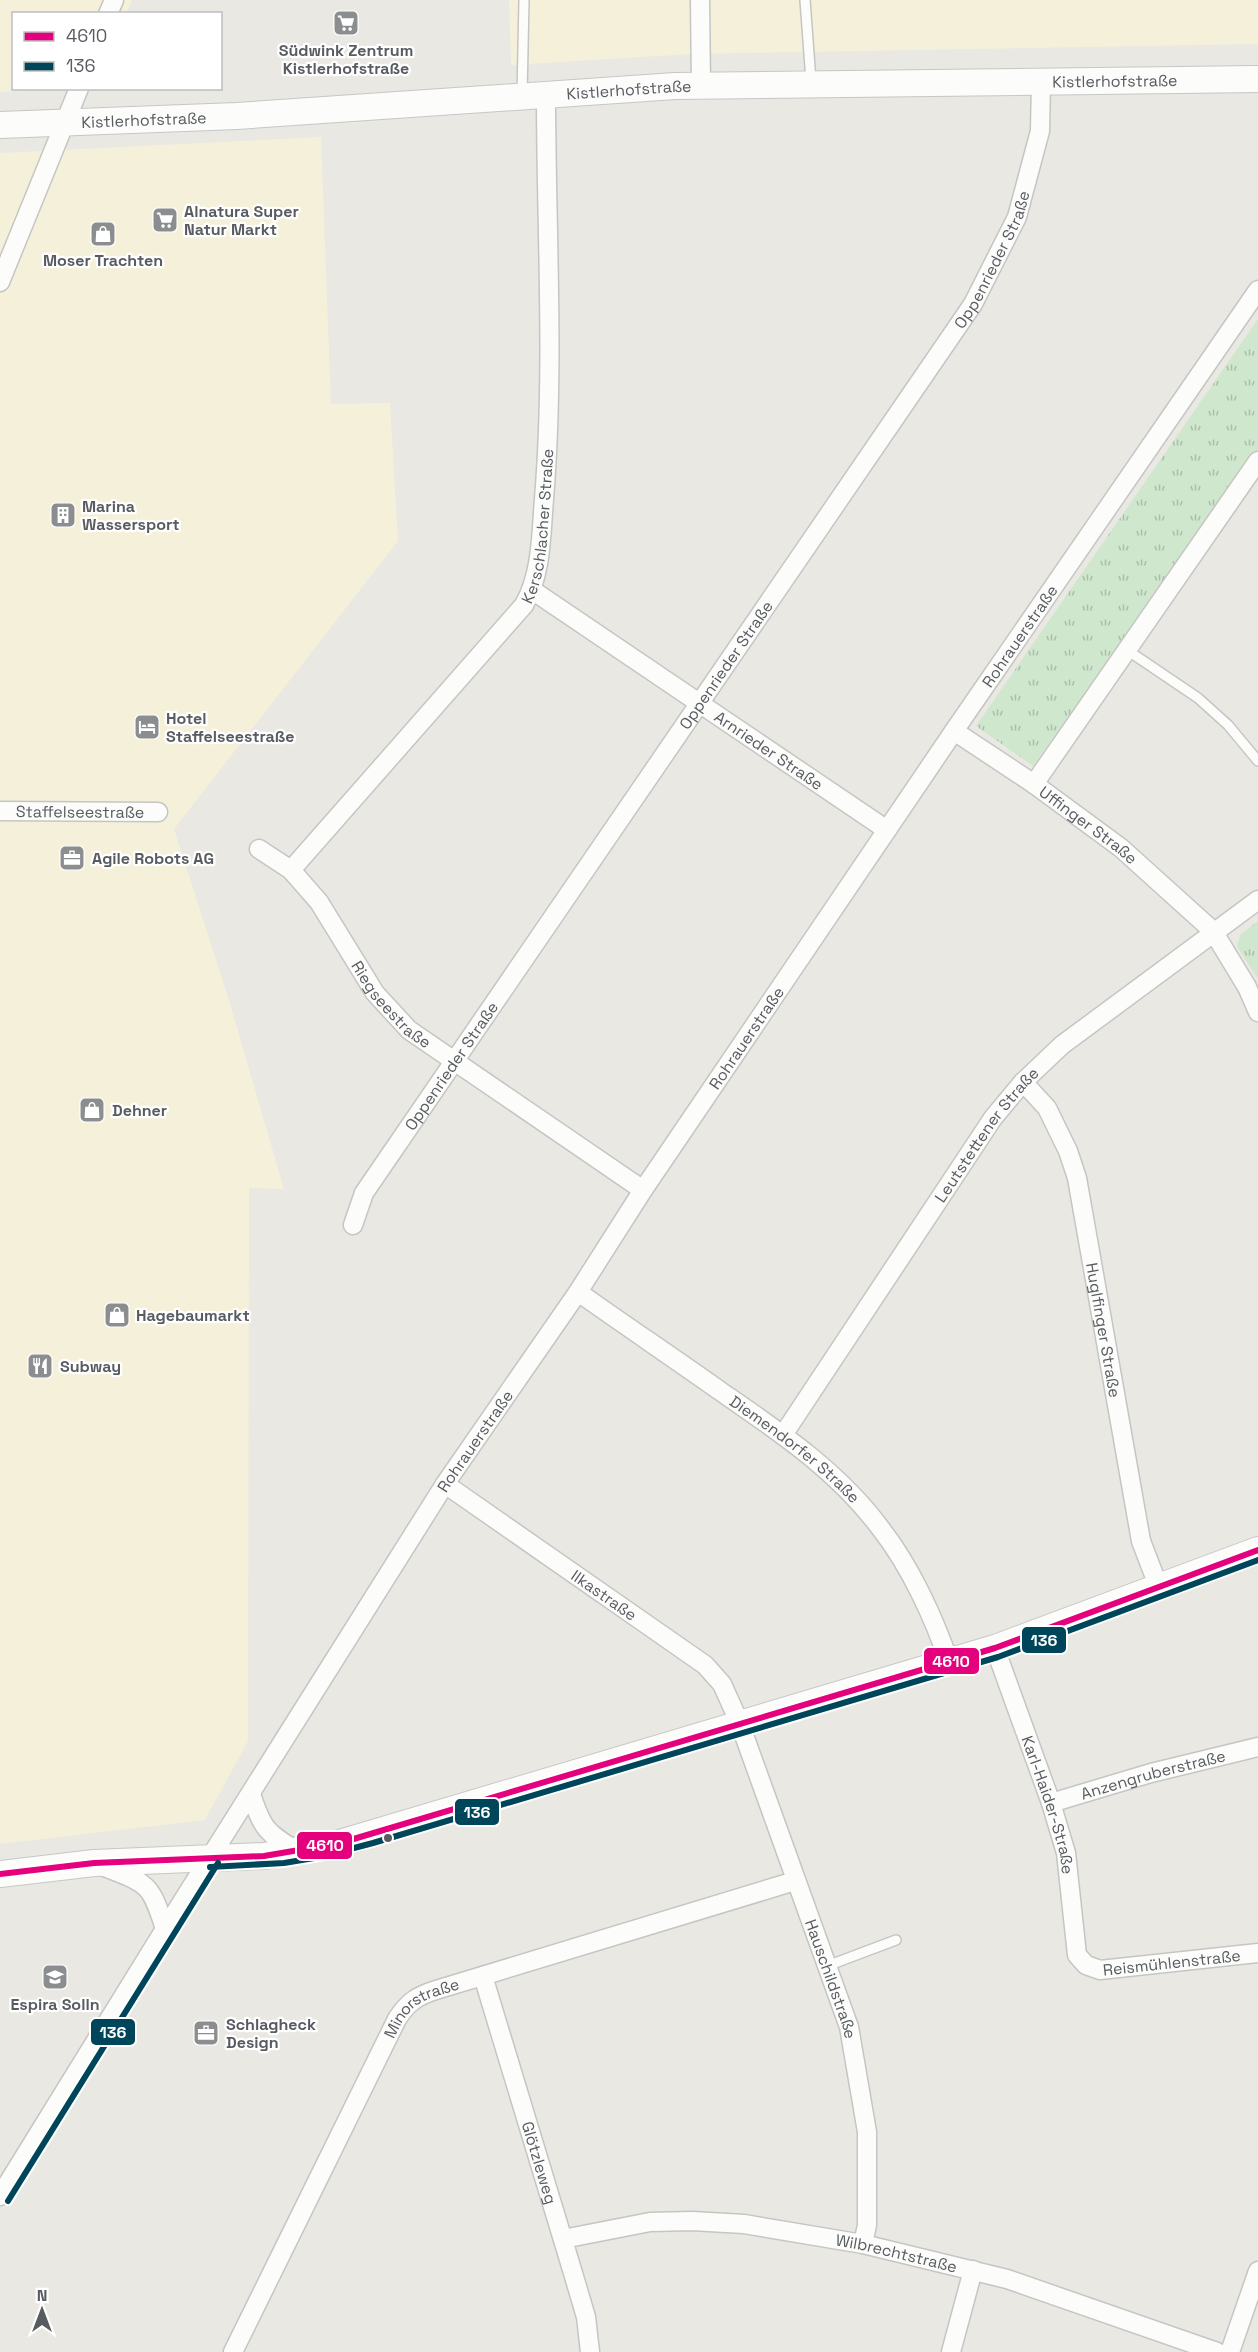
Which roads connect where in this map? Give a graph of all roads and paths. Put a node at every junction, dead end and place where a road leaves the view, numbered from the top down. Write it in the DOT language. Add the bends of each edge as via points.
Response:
graph roads {
  1 [pos="524,0"];
  2 [pos="700,0"];
  3 [pos="805,0"];
  4 [pos="1258,79"];
  5 [pos="1041,81"];
  6 [pos="811,84"];
  7 [pos="701,86"];
  8 [pos="78,90"];
  9 [pos="534,94"];
  10 [pos="66,122"];
  11 [pos="0,125"];
  12 [pos="0,282"];
  13 [pos="1258,290"];
  14 [pos="1258,461"];
  15 [pos="532,590"];
  16 [pos="1127,650"];
  17 [pos="700,704"];
  18 [pos="954,731"];
  19 [pos="1258,761"];
  20 [pos="1034,784"];
  21 [pos="0,811"];
  22 [pos="158,812"];
  23 [pos="887,830"];
  24 [pos="258,849"];
  25 [pos="291,870"];
  26 [pos="1258,900"];
  27 [pos="1213,931"];
  28 [pos="1258,1012"];
  29 [pos="454,1062"];
  30 [pos="1023,1082"];
  31 [pos="643,1190"];
  32 [pos="352,1225"];
  33 [pos="578,1292"];
  34 [pos="783,1435"];
  35 [pos="445,1484"];
  36 [pos="1258,1550"];
  37 [pos="1159,1588"];
  38 [pos="995,1648"];
  39 [pos="949,1662"];
  40 [pos="740,1724"];
  41 [pos="1258,1748"];
  42 [pos="251,1794"];
  43 [pos="1051,1803"];
  44 [pos="298,1852"];
  45 [pos="210,1857"];
  46 [pos="94,1863"];
  47 [pos="0,1874"];
  48 [pos="795,1881"];
  49 [pos="165,1929"];
  50 [pos="896,1941"];
  51 [pos="1258,1953"];
  52 [pos="1086,1965"];
  53 [pos="826,1966"];
  54 [pos="483,1976"];
  55 [pos="0,2196"];
  56 [pos="563,2239"];
  57 [pos="863,2244"];
  58 [pos="973,2270"];
  59 [pos="1258,2271"];
  60 [pos="233,2352"];
  61 [pos="590,2352"];
  62 [pos="951,2352"];
  63 [pos="1217,2352"];
  64 [pos="1230,2352"];
  1 -- 9 [label="lane"];
  2 -- 7 [label="street"];
  3 -- 6 [label="lane"];
  4 -- 5 [label="main road, Kistlerhofstraße"];
  5 -- 6 [label="main road, Kistlerhofstraße"];
  5 -- 17 [label="street, Oppenrieder Straße" via="1040,131 1017,217 973,304"];
  6 -- 7 [label="main road, Kistlerhofstraße"];
  7 -- 9 [label="main road, Kistlerhofstraße"];
  8 -- 10 [label="street"];
  9 -- 10 [label="main road, Kistlerhofstraße" via="237,116"];
  9 -- 15 [label="street, Kerschlacher Straße" via="550,336 548,447 538,567"];
  10 -- 11 [label="main road, Kistlerhofstraße"];
  10 -- 12 [label="street"];
  13 -- 18 [label="street, Rohrauerstraße"];
  14 -- 16 [label="street"];
  15 -- 17 [label="street, Arnrieder Straße"];
  15 -- 25 [label="street, Kerschlacher Straße" via="524,604"];
  16 -- 19 [label="lane" via="1198,698 1228,725"];
  16 -- 20 [label="street"];
  17 -- 23 [label="street, Arnrieder Straße"];
  17 -- 29 [label="street, Oppenrieder Straße"];
  18 -- 20 [label="street, Uffinger Straße"];
  18 -- 23 [label="street, Rohrauerstraße"];
  20 -- 27 [label="street, Uffinger Straße" via="1121,848"];
  21 -- 22 [label="street, Staffelseestraße"];
  23 -- 31 [label="street, Rohrauerstraße"];
  24 -- 25 [label="street, Riegseestraße"];
  25 -- 29 [label="street, Riegseestraße" via="319,902 375,993 409,1030"];
  26 -- 27 [label="street, Leutstettener Straße"];
  27 -- 28 [label="street, Uffinger Straße"];
  27 -- 30 [label="street, Leutstettener Straße" via="1062,1045"];
  29 -- 31 [label="street, Riegseestraße"];
  29 -- 32 [label="street, Oppenrieder Straße" via="364,1193"];
  30 -- 34 [label="street, Leutstettener Straße" via="993,1118"];
  30 -- 37 [label="street, Huglfinger Straße" via="1047,1108 1077,1179 1141,1541"];
  31 -- 33 [label="street, Rohrauerstraße"];
  33 -- 34 [label="street, Diemendorfer Straße"];
  33 -- 35 [label="street, Rohrauerstraße"];
  34 -- 39 [label="street, Diemendorfer Straße" via="823,1466 881,1528 905,1564"];
  35 -- 40 [label="street, Ilkastraße" via="705,1665 722,1684"];
  35 -- 42 [label="street, Rohrauerstraße"];
  36 -- 37 [label="main road"];
  37 -- 38 [label="main road"];
  38 -- 39 [label="main road"];
  38 -- 43 [label="street, Karl-Haider-Straße"];
  39 -- 40 [label="main road"];
  40 -- 44 [label="main road" via="340,1844"];
  40 -- 48 [label="street, Hauschildstraße"];
  41 -- 43 [label="street, Anzengruberstraße" via="1151,1773"];
  42 -- 44 [label="street" via="263,1826"];
  42 -- 45 [label="street, Rohrauerstraße"];
  43 -- 52 [label="street, Karl-Haider-Straße" via="1066,1852 1077,1954"];
  44 -- 45 [label="main road"];
  45 -- 46 [label="main road"];
  45 -- 49 [label="street, Rohrauerstraße"];
  46 -- 47 [label="main road"];
  46 -- 49 [label="street" via="150,1890"];
  48 -- 53 [label="street, Hauschildstraße"];
  48 -- 54 [label="street, Minorstraße"];
  49 -- 55 [label="street, Rohrauerstraße"];
  50 -- 53 [label="lane"];
  51 -- 52 [label="street, Reismühlenstraße" via="1100,1970"];
  53 -- 57 [label="street, Hauschildstraße" via="849,2027 867,2132 867,2225"];
  54 -- 56 [label="street, Glötzleweg"];
  54 -- 60 [label="street, Minorstraße" via="418,1996 397,2019"];
  56 -- 57 [label="street, Wilbrechtstraße" via="650,2222 692,2221 744,2224"];
  56 -- 61 [label="street, Glötzleweg" via="586,2317"];
  57 -- 58 [label="street, Wilbrechtstraße"];
  58 -- 62 [label="street"];
  58 -- 63 [label="street, Wilbrechtstraße"];
  59 -- 64 [label="street"];
}
